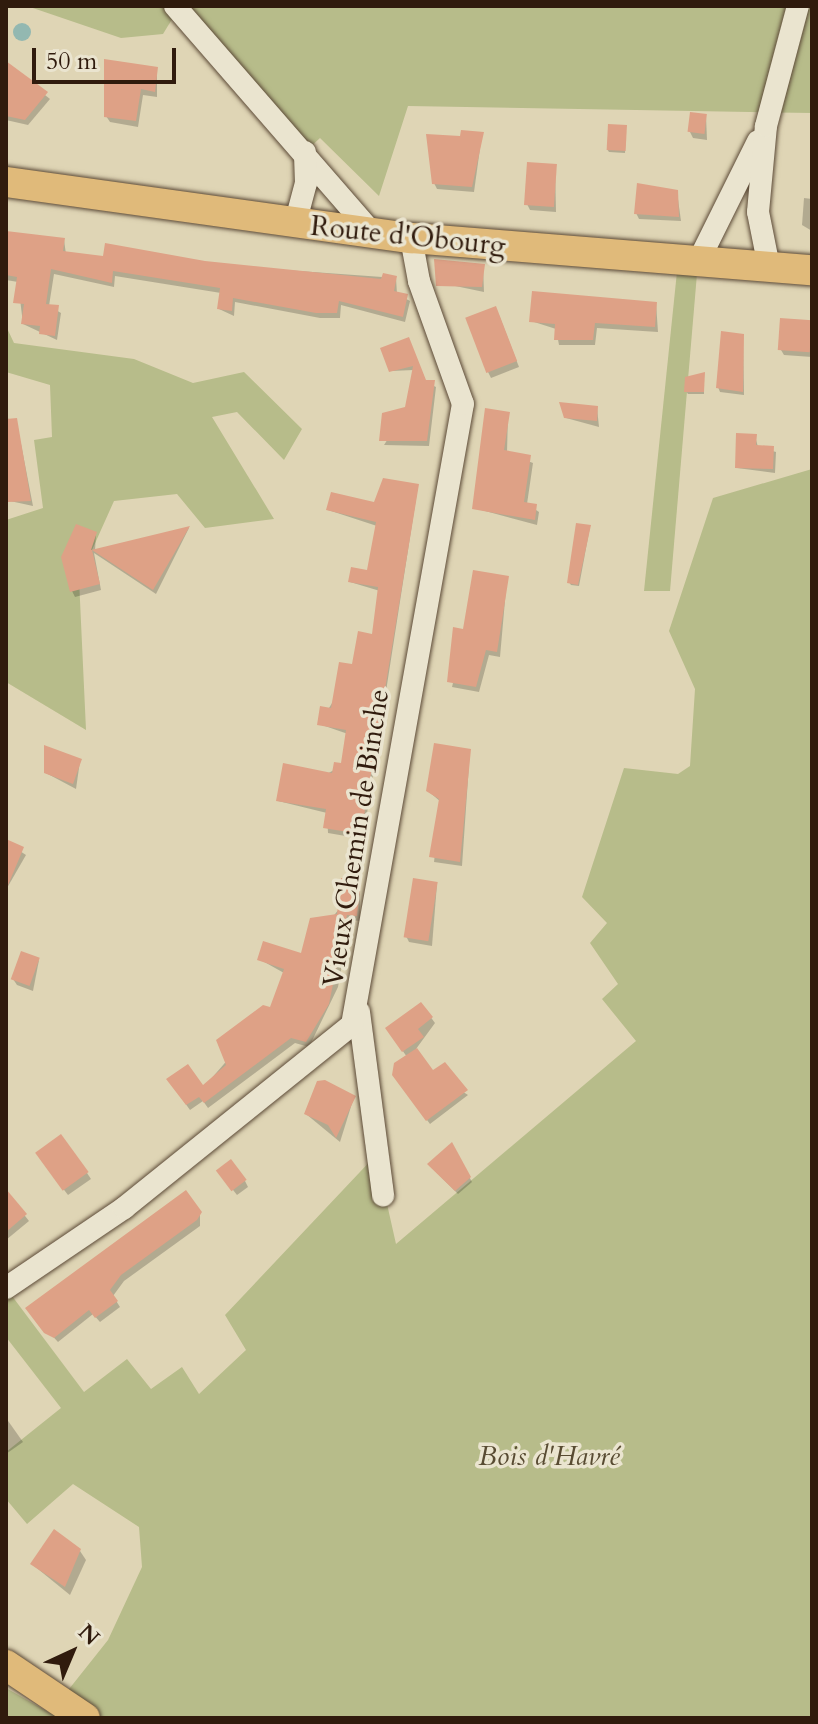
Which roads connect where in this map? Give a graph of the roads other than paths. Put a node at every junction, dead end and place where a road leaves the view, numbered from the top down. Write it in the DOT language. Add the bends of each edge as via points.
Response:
graph roads {
  1 [pos="175,6"];
  2 [pos="798,6"];
  3 [pos="766,126"];
  4 [pos="305,152"];
  5 [pos="6,182"];
  6 [pos="295,224"];
  7 [pos="372,233"];
  8 [pos="411,238"];
  9 [pos="698,262"];
  10 [pos="769,267"];
  11 [pos="812,270"];
  12 [pos="358,1006"];
  13 [pos="383,1195"];
  14 [pos="6,1288"];
  15 [pos="6,1665"];
  16 [pos="6,1688"];
  17 [pos="54,1716"];
  18 [pos="85,1718"];
  1 -- 4 [label="street"];
  2 -- 3 [label="street"];
  3 -- 9 [label="street"];
  3 -- 10 [label="street" via="758,212"];
  4 -- 6 [label="street" via="306,183"];
  4 -- 7 [label="street"];
  5 -- 6 [label="main road, Route d'Obourg"];
  6 -- 7 [label="main road, Route d'Obourg"];
  7 -- 8 [label="main road, Route d'Obourg"];
  8 -- 9 [label="main road, Route d'Obourg"];
  8 -- 12 [label="street, Vieux Chemin de Binche" via="419,281 463,404"];
  9 -- 10 [label="main road, Route d'Obourg"];
  10 -- 11 [label="main road, Route d'Obourg"];
  12 -- 13 [label="street"];
  12 -- 14 [label="street, Vieux Chemin de Binche" via="345,1037 124,1208"];
  15 -- 18 [label="main road"];
  16 -- 17 [label="main road"];
}
